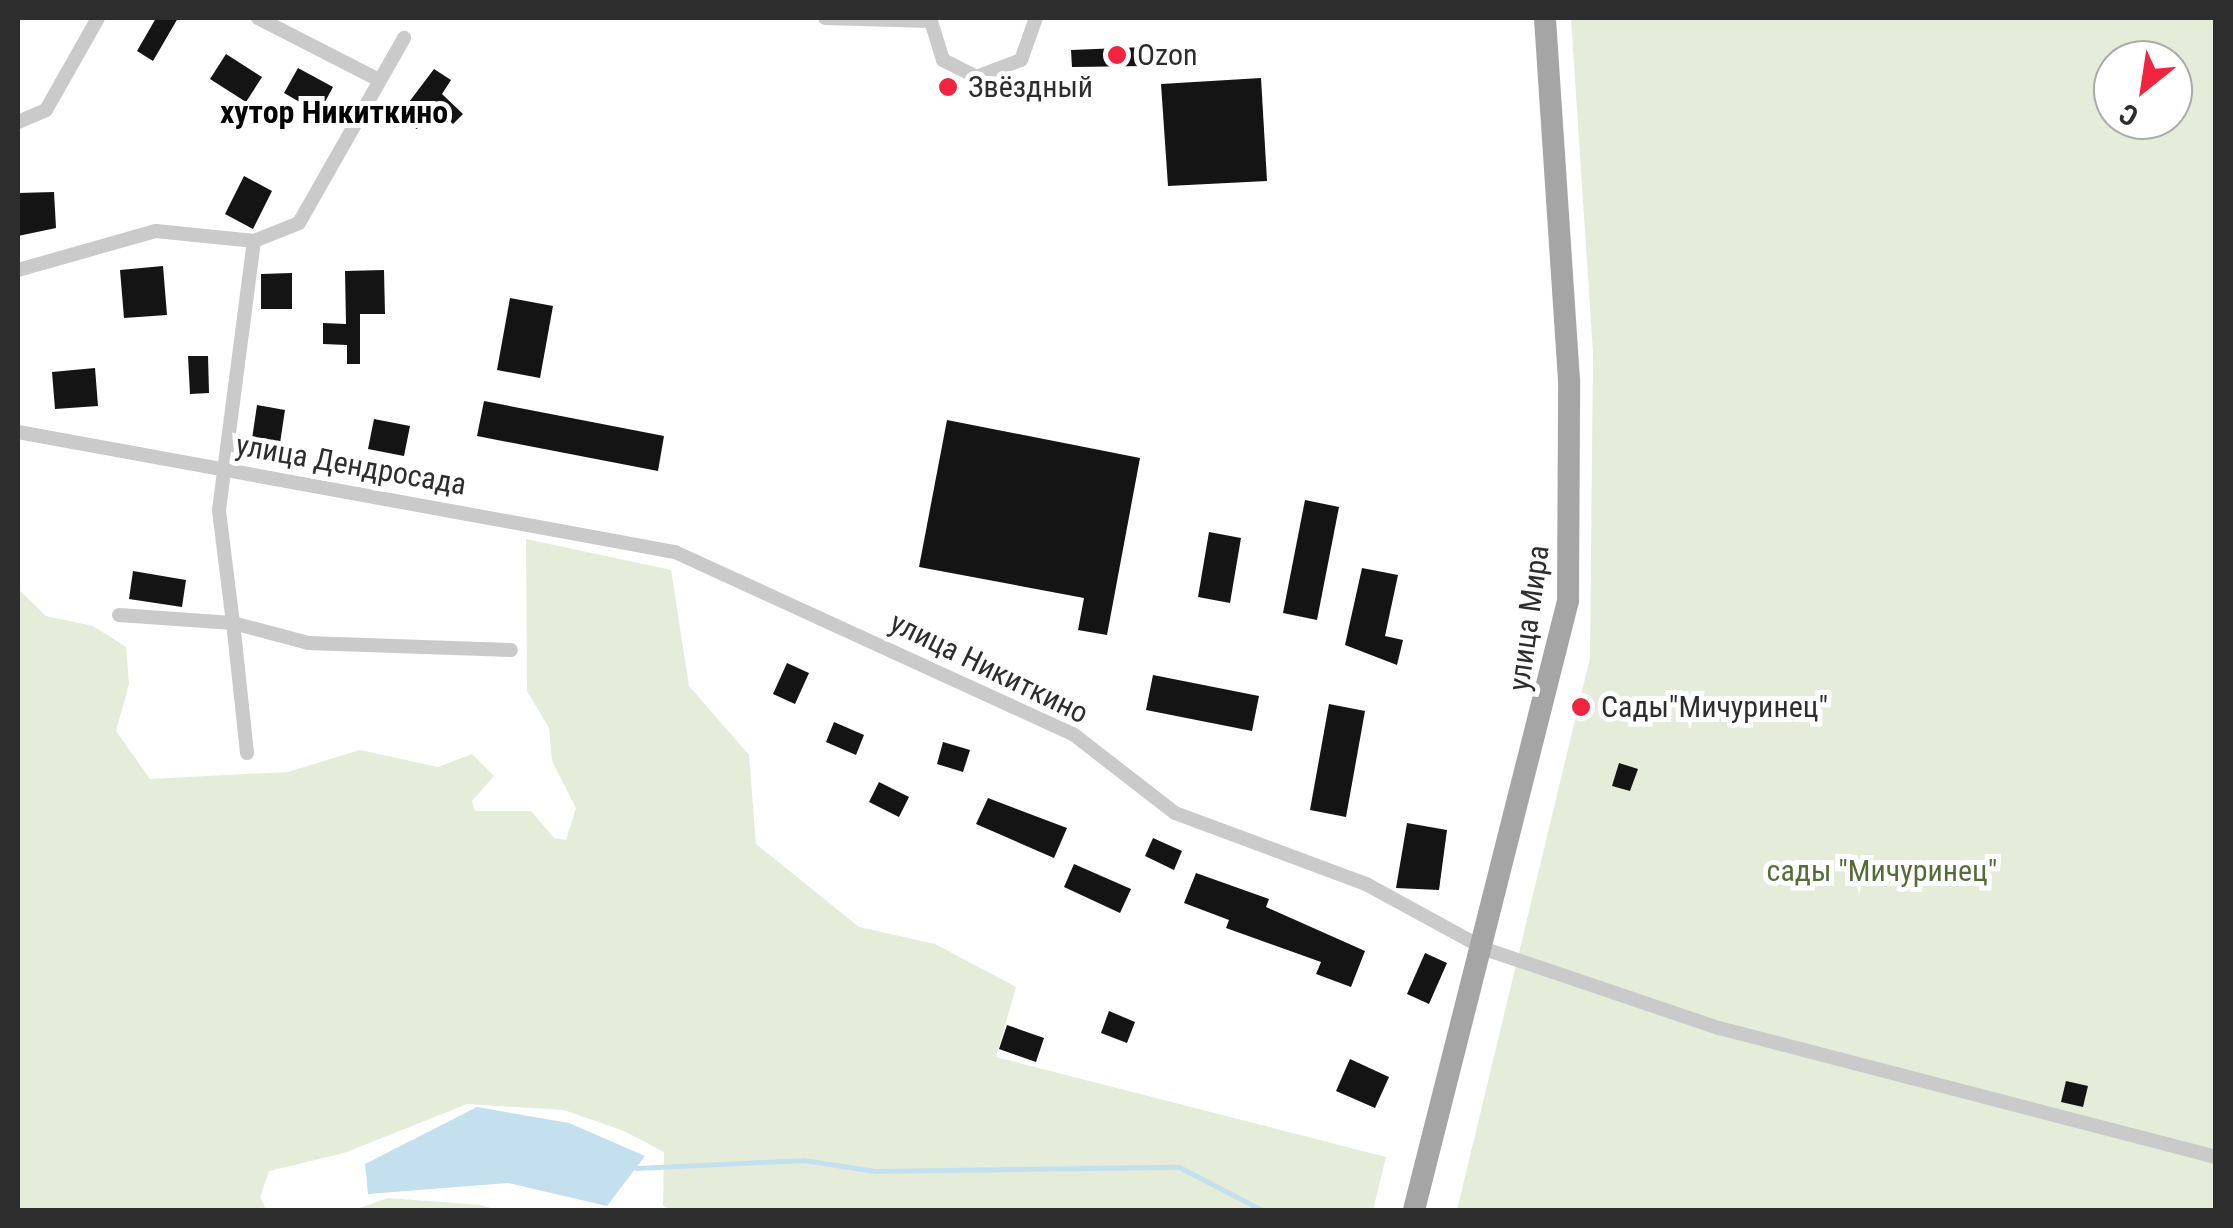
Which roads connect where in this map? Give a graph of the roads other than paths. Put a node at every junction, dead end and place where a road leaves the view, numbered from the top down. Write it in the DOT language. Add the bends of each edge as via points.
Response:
graph roads {
  1 [pos="98,18"];
  2 [pos="258,18"];
  3 [pos="825,18"];
  4 [pos="1036,18"];
  5 [pos="1544,18"];
  6 [pos="930,19"];
  7 [pos="404,38"];
  8 [pos="379,80"];
  9 [pos="18,122"];
  10 [pos="254,241"];
  11 [pos="18,270"];
  12 [pos="18,432"];
  13 [pos="224,470"];
  14 [pos="676,552"];
  15 [pos="118,615"];
  16 [pos="233,622"];
  17 [pos="511,650"];
  18 [pos="246,754"];
  19 [pos="1485,949"];
  20 [pos="2216,1156"];
  21 [pos="1414,1210"];
  1 -- 9 [label="street" via="46,110"];
  2 -- 8 [label="street"];
  3 -- 6 [label="street"];
  4 -- 6 [label="street" via="1021,60 976,77 943,60"];
  5 -- 19 [label="main road, улица Мира" via="1569,380 1568,601"];
  7 -- 8 [label="street"];
  8 -- 10 [label="street" via="299,223"];
  10 -- 11 [label="street" via="156,230"];
  10 -- 13 [label="street"];
  12 -- 13 [label="street, улица Дендросада"];
  13 -- 14 [label="street, улица Дендросада"];
  13 -- 16 [label="street" via="219,510"];
  14 -- 19 [label="street, улица Никиткино" via="1073,734 1176,813 1366,884"];
  15 -- 16 [label="street"];
  16 -- 17 [label="street" via="308,643"];
  16 -- 18 [label="street"];
  19 -- 20 [label="street, улица Никиткино" via="1719,1028"];
  19 -- 21 [label="main road, улица Мира"];
}
